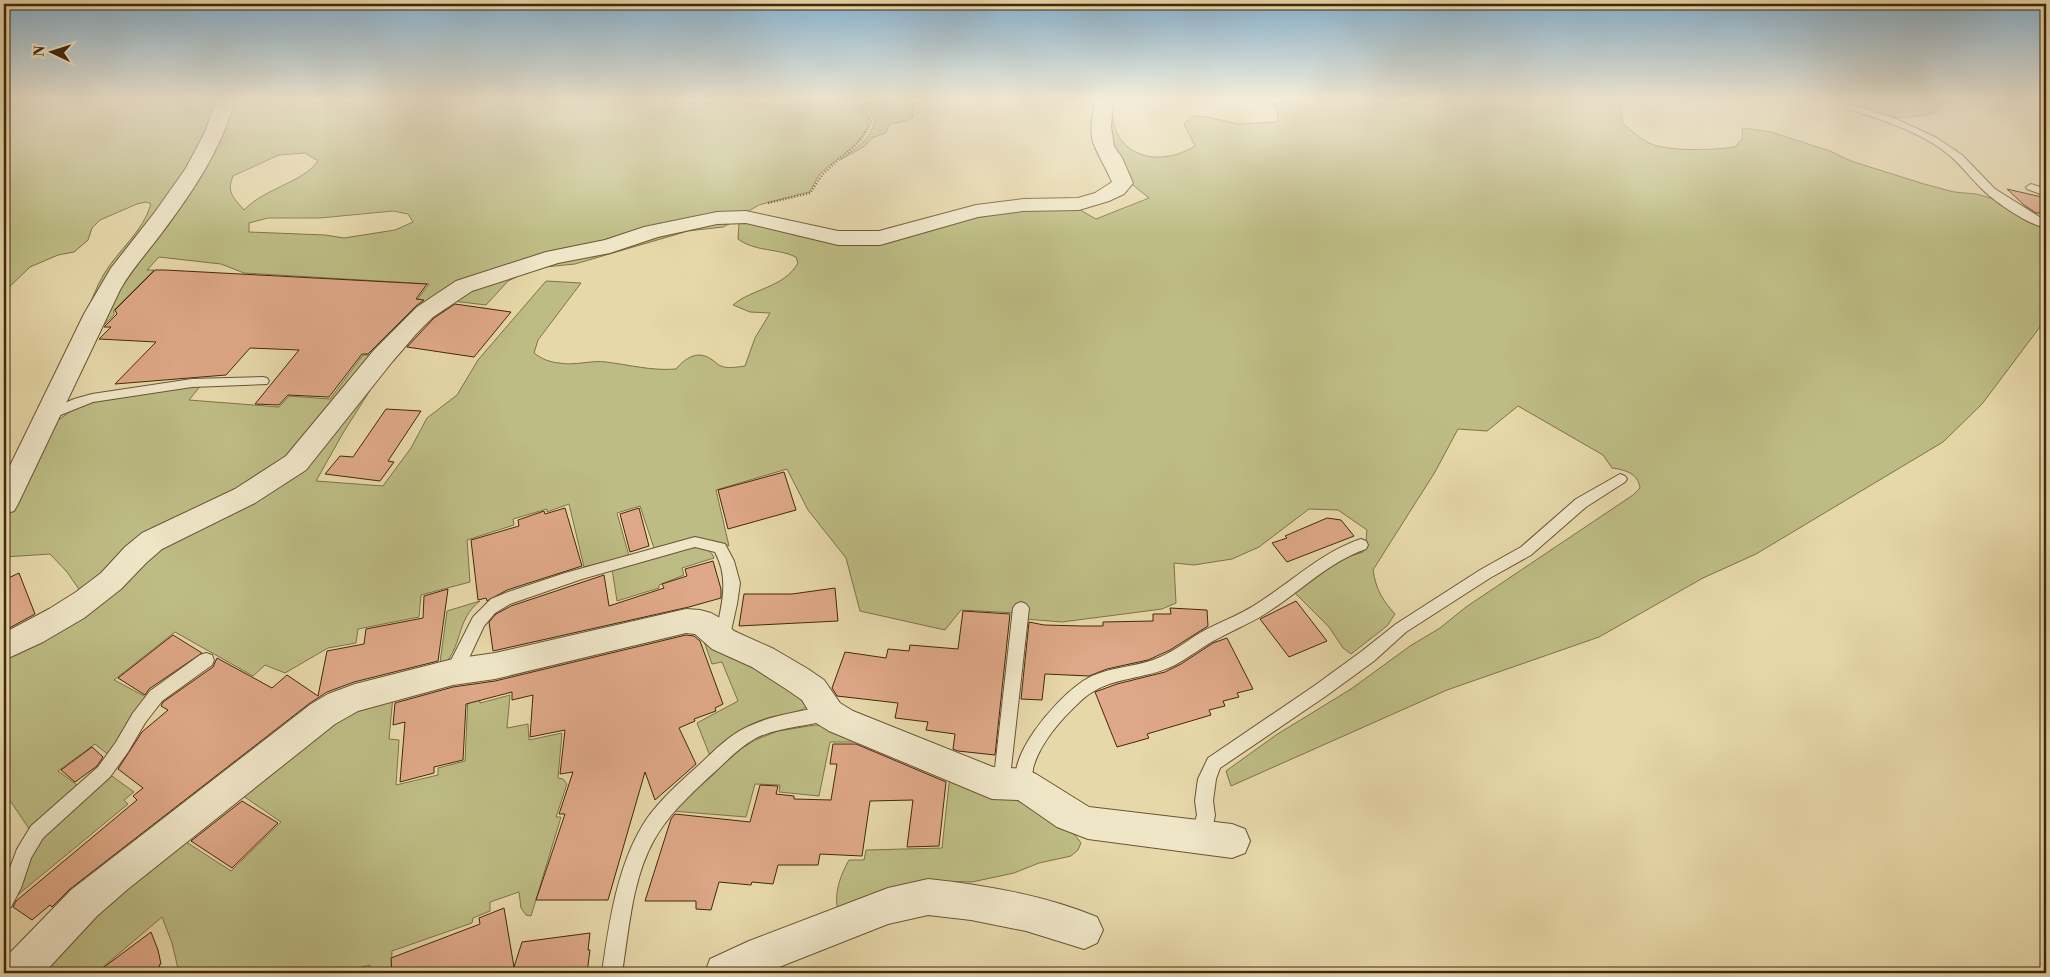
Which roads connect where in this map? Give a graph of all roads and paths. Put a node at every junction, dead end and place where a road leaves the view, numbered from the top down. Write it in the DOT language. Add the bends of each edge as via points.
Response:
graph roads {
  1 [pos="209,146"];
  2 [pos="856,146"];
  3 [pos="1104,146"];
  4 [pos="1941,146"];
  5 [pos="2032,186"];
  6 [pos="2046,193"];
  7 [pos="746,217"];
  8 [pos="2046,225"];
  9 [pos="263,381"];
  10 [pos="48,416"];
  11 [pos="1620,479"];
  12 [pos="4,504"];
  13 [pos="1361,545"];
  14 [pos="1021,608"];
  15 [pos="723,640"];
  16 [pos="4,647"];
  17 [pos="206,660"];
  18 [pos="453,672"];
  19 [pos="828,713"];
  20 [pos="1008,784"];
  21 [pos="1199,836"];
  22 [pos="1232,841"];
  23 [pos="4,901"];
  24 [pos="1084,930"];
  25 [pos="18,973"];
  26 [pos="612,973"];
  27 [pos="724,973"];
  1 -- 10 [label="street" via="153,230 115,279"];
  2 -- 7 [label="path" via="822,176 810,193 760,206 747,213"];
  3 -- 7 [label="street" via="1123,184 1102,197 1079,204 1023,205 976,211 880,238 838,238"];
  4 -- 8 [label="lane" via="1989,189"];
  5 -- 6 [label="lane"];
  7 -- 16 [label="street" via="717,218 676,226 610,246 554,257 464,286 425,312 402,334 291,467 216,511 151,542 89,598 44,628"];
  9 -- 10 [label="lane" via="192,383 92,398"];
  10 -- 12 [label="street"];
  11 -- 21 [label="lane" via="1581,503 1526,552 1485,574 1401,628 1320,691 1214,763 1207,779 1206,814"];
  13 -- 20 [label="lane" via="1339,552 1264,607 1172,660 1127,671 1086,687 1055,719 1031,753 1025,768"];
  14 -- 20 [label="lane" via="1000,776"];
  15 -- 18 [label="street" via="700,622 686,621 495,666"];
  15 -- 18 [label="lane" via="724,625 733,599 731,571 720,548 689,543 582,573 494,605 475,626 467,649"];
  15 -- 19 [label="street" via="763,658 812,690"];
  17 -- 23 [label="lane" via="156,696 104,772 37,832 23,855 15,882"];
  18 -- 25 [label="street" via="355,698 322,714 115,877 84,904"];
  19 -- 20 [label="street" via="841,721"];
  19 -- 26 [label="lane" via="775,724 750,734 728,748 665,809 648,831 640,849 625,900"];
  20 -- 21 [label="street" via="1088,823"];
  21 -- 22 [label="street"];
  24 -- 27 [label="street" via="1026,913 928,897 888,906 749,960"];
}
